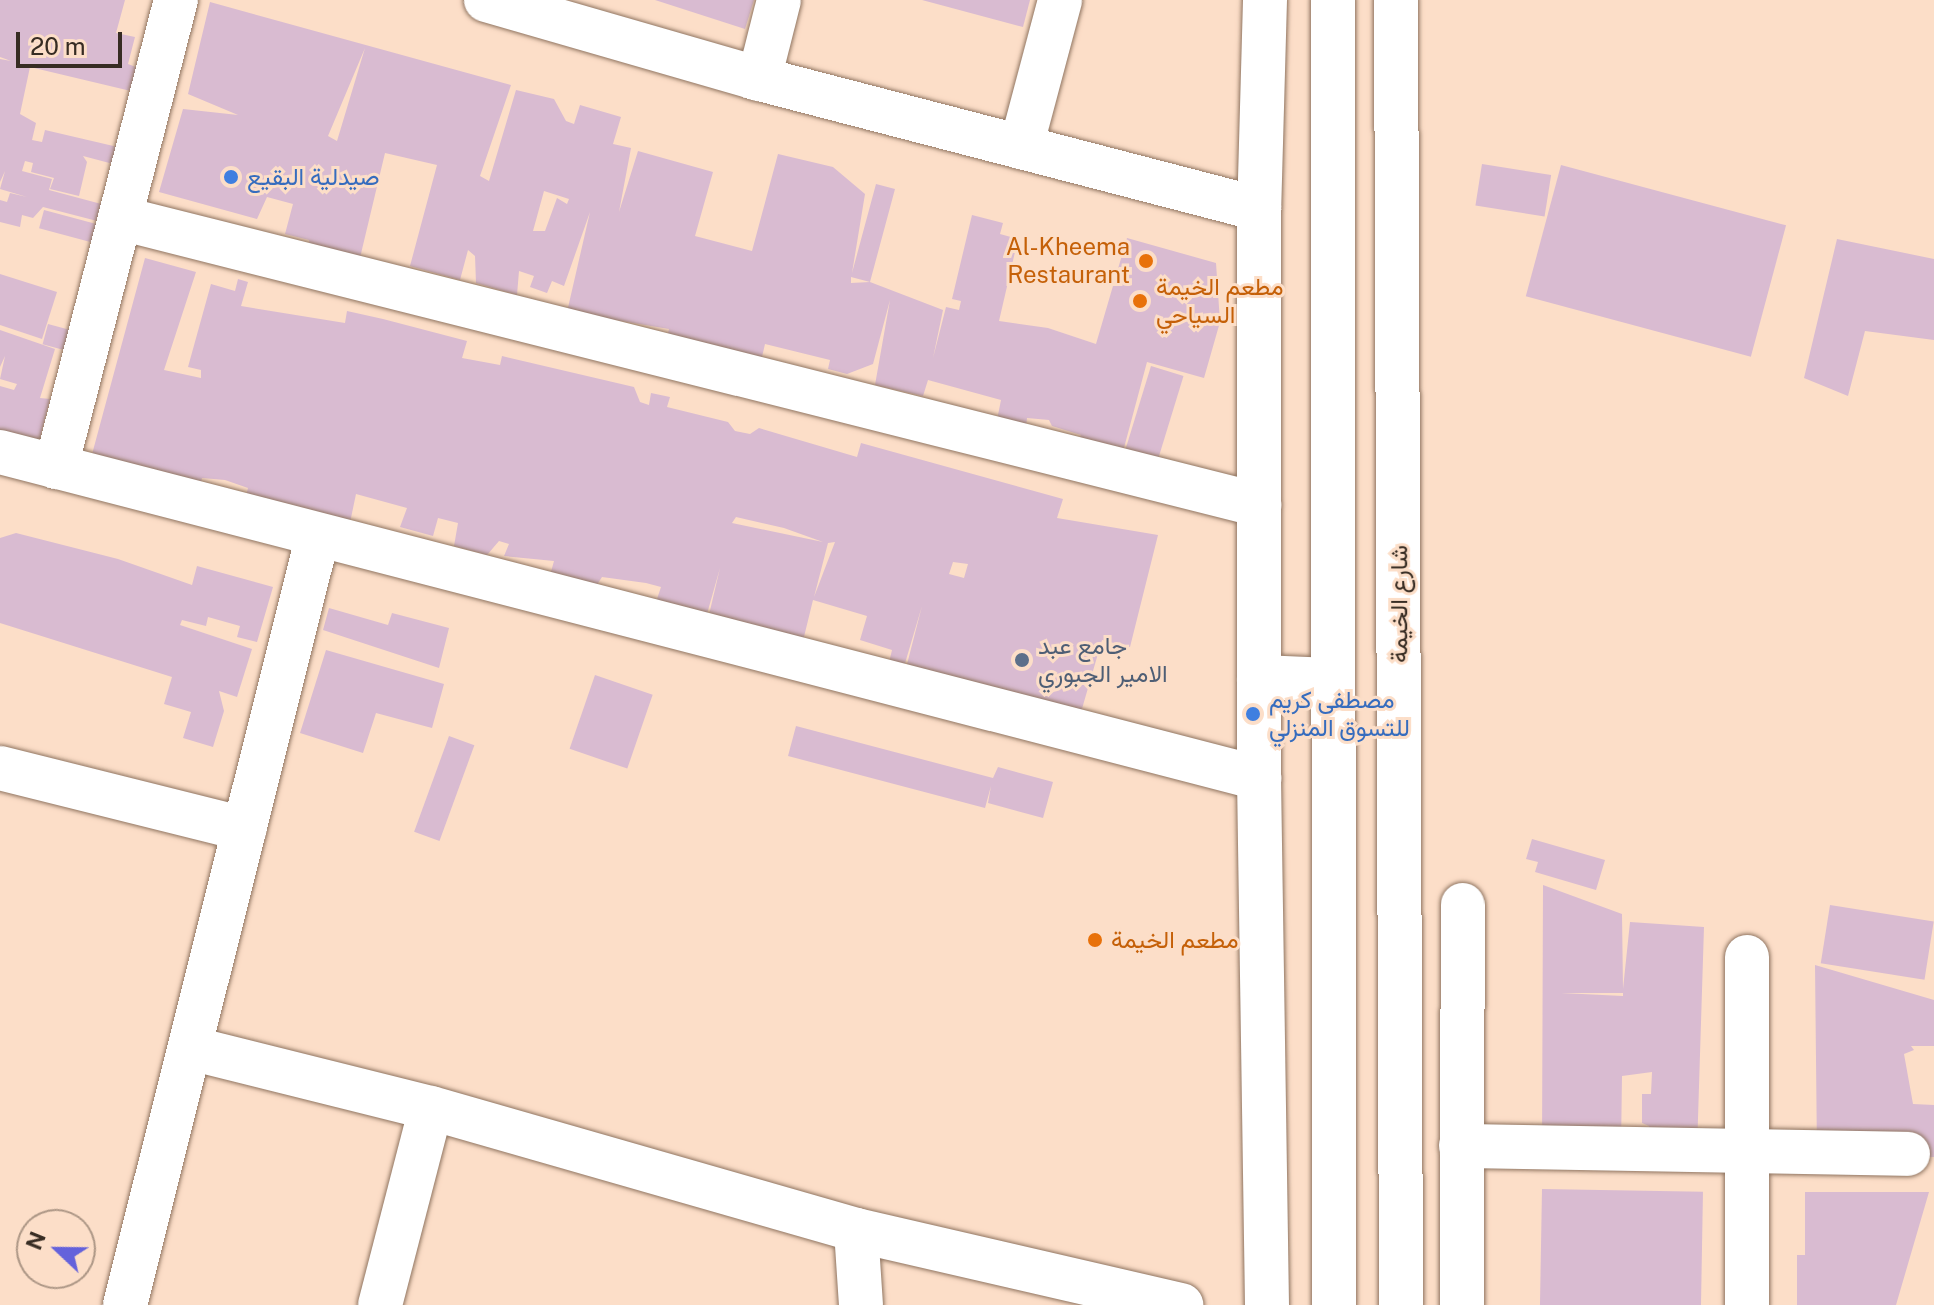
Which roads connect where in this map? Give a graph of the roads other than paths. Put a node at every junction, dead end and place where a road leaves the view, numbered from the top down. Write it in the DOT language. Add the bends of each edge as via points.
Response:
graph roads {
  1 [pos="176,0"];
  2 [pos="486,0"];
  3 [pos="779,0"];
  4 [pos="1060,0"];
  5 [pos="1265,0"];
  6 [pos="1333,0"];
  7 [pos="1396,0"];
  8 [pos="759,79"];
  9 [pos="1021,147"];
  10 [pos="1259,209"];
  11 [pos="120,218"];
  12 [pos="0,452"];
  13 [pos="56,467"];
  14 [pos="1259,505"];
  15 [pos="318,535"];
  16 [pos="1259,677"];
  17 [pos="1332,680"];
  18 [pos="0,768"];
  19 [pos="1259,778"];
  20 [pos="1334,811"];
  21 [pos="1400,813"];
  22 [pos="244,829"];
  23 [pos="1463,905"];
  24 [pos="1747,957"];
  25 [pos="1334,1020"];
  26 [pos="1400,1020"];
  27 [pos="190,1048"];
  28 [pos="431,1108"];
  29 [pos="1461,1146"];
  30 [pos="1749,1152"];
  31 [pos="1908,1154"];
  32 [pos="856,1230"];
  33 [pos="125,1305"];
  34 [pos="380,1305"];
  35 [pos="861,1305"];
  36 [pos="1181,1305"];
  37 [pos="1267,1305"];
  38 [pos="1334,1305"];
  39 [pos="1401,1305"];
  40 [pos="1462,1305"];
  41 [pos="1747,1305"];
  1 -- 11 [label="street"];
  2 -- 8 [label="street"];
  3 -- 8 [label="street"];
  4 -- 9 [label="street"];
  5 -- 10 [label="street"];
  6 -- 17 [label="street"];
  7 -- 21 [label="street, شارع الخيمة"];
  8 -- 9 [label="street"];
  9 -- 10 [label="street"];
  10 -- 14 [label="street"];
  11 -- 13 [label="street"];
  11 -- 14 [label="street"];
  12 -- 13 [label="street"];
  13 -- 15 [label="street"];
  14 -- 16 [label="street"];
  15 -- 19 [label="street"];
  15 -- 22 [label="street"];
  16 -- 17 [label="street"];
  16 -- 19 [label="street"];
  17 -- 20 [label="street"];
  18 -- 22 [label="street"];
  19 -- 37 [label="street"];
  20 -- 21 [label="street" via="1366,821"];
  20 -- 25 [label="street"];
  21 -- 26 [label="street, شارع الخيمة"];
  22 -- 27 [label="street"];
  23 -- 29 [label="street"];
  24 -- 30 [label="street"];
  25 -- 26 [label="street" via="1367,1013"];
  25 -- 38 [label="street"];
  26 -- 39 [label="street, شارع الخيمة"];
  27 -- 28 [label="street"];
  27 -- 33 [label="street"];
  28 -- 32 [label="street"];
  28 -- 34 [label="street"];
  29 -- 30 [label="street"];
  29 -- 40 [label="street"];
  30 -- 31 [label="street"];
  30 -- 41 [label="street"];
  32 -- 35 [label="street"];
  32 -- 36 [label="street"];
}
